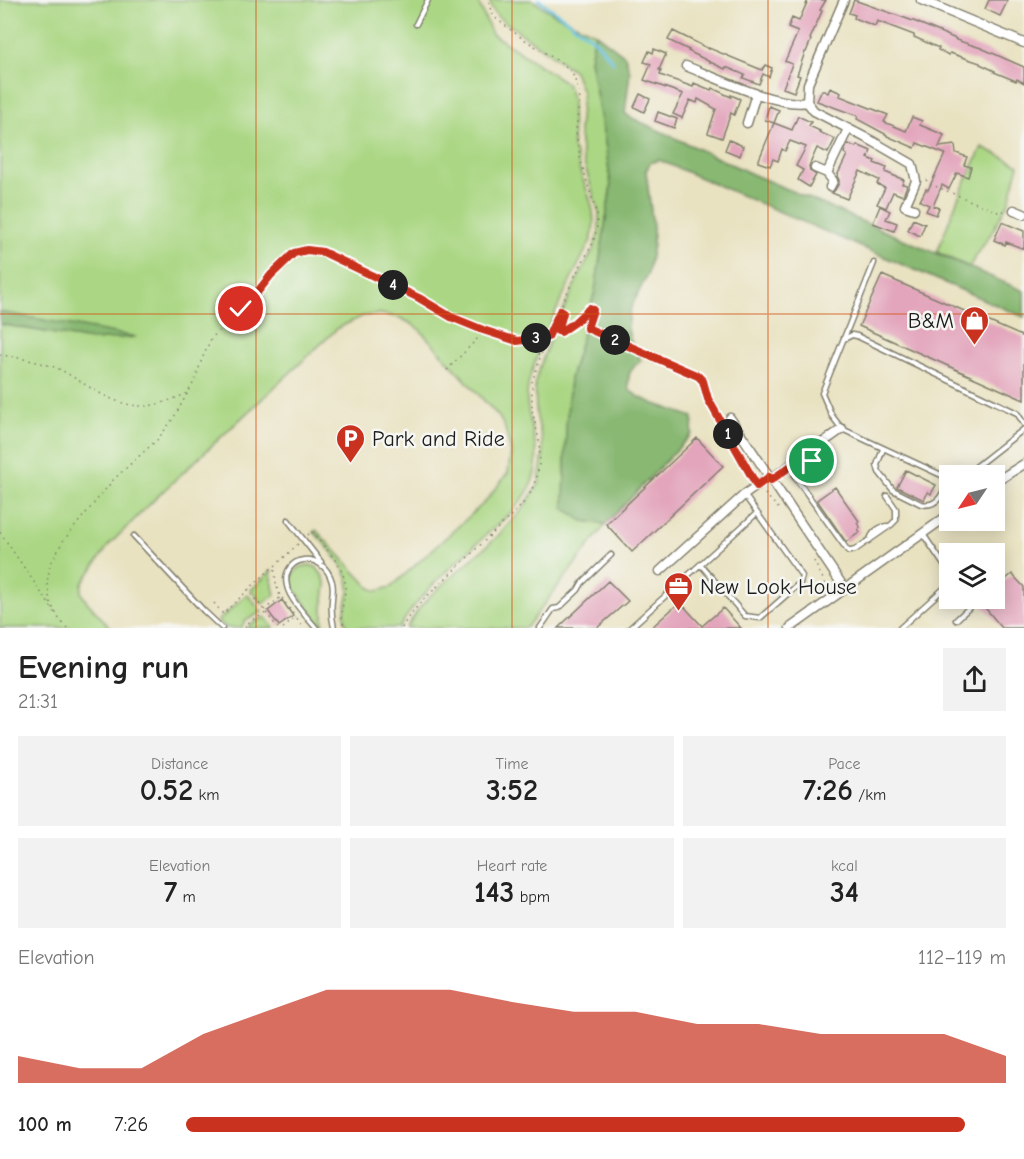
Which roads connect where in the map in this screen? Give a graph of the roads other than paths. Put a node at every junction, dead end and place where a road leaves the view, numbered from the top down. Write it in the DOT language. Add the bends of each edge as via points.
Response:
graph roads {
  1 [pos="428,0"];
  2 [pos="844,0"];
  3 [pos="921,0"];
  4 [pos="931,2"];
  5 [pos="416,24"];
  6 [pos="1024,43"];
  7 [pos="686,66"];
  8 [pos="756,94"];
  9 [pos="807,102"];
  10 [pos="747,123"];
  11 [pos="848,129"];
  12 [pos="815,168"];
  13 [pos="827,173"];
  14 [pos="830,187"];
  15 [pos="914,209"];
  16 [pos="1014,210"];
  17 [pos="1024,214"];
  18 [pos="874,263"];
  19 [pos="844,340"];
  20 [pos="725,420"];
  21 [pos="1024,424"];
  22 [pos="842,429"];
  23 [pos="1024,429"];
  24 [pos="883,448"];
  25 [pos="820,450"];
  26 [pos="1024,464"];
  27 [pos="979,465"];
  28 [pos="939,474"];
  29 [pos="1005,476"];
  30 [pos="770,478"];
  31 [pos="744,495"];
  32 [pos="887,496"];
  33 [pos="939,499"];
  34 [pos="757,513"];
  35 [pos="288,520"];
  36 [pos="939,521"];
  37 [pos="922,533"];
  38 [pos="134,536"];
  39 [pos="612,555"];
  40 [pos="939,558"];
  41 [pos="701,565"];
  42 [pos="324,566"];
  43 [pos="660,571"];
  44 [pos="845,589"];
  45 [pos="939,593"];
  46 [pos="968,609"];
  47 [pos="956,620"];
  48 [pos="222,628"];
  49 [pos="316,628"];
  50 [pos="334,628"];
  51 [pos="540,628"];
  52 [pos="630,628"];
  53 [pos="790,628"];
  54 [pos="900,628"];
  1 -- 5 [label="lane"];
  2 -- 9 [label="street" via="808,84"];
  3 -- 4 [label="street"];
  4 -- 6 [label="street"];
  7 -- 8 [label="street"];
  8 -- 9 [label="street" via="798,104"];
  8 -- 10 [label="street"];
  9 -- 11 [label="street" via="814,111"];
  11 -- 13 [label="street"];
  11 -- 15 [label="street" via="912,164 916,181 905,206"];
  12 -- 13 [label="street"];
  13 -- 14 [label="street" via="833,181"];
  16 -- 17 [label="street"];
  18 -- 19 [label="lane"];
  19 -- 21 [label="lane" via="857,336 1017,413"];
  19 -- 22 [label="lane" via="822,393"];
  20 -- 30 [label="street"];
  22 -- 24 [label="lane"];
  22 -- 25 [label="street"];
  23 -- 27 [label="lane"];
  24 -- 28 [label="lane"];
  24 -- 33 [label="lane" via="877,465 890,488 924,505"];
  25 -- 30 [label="street"];
  25 -- 32 [label="lane" via="813,461 795,471 795,477 846,549 853,551 896,520 896,509"];
  26 -- 29 [label="street"];
  30 -- 31 [label="street"];
  30 -- 44 [label="street"];
  31 -- 34 [label="lane"];
  31 -- 43 [label="street"];
  34 -- 41 [label="lane"];
  34 -- 41 [label="lane" via="802,576 800,583 760,618 745,616"];
  35 -- 42 [label="lane"];
  36 -- 37 [label="street"];
  37 -- 40 [label="lane"];
  37 -- 44 [label="street"];
  38 -- 48 [label="lane"];
  39 -- 51 [label="lane" via="559,608 553,609"];
  41 -- 52 [label="lane"];
  42 -- 49 [label="lane" via="312,560 297,562 286,577 289,592"];
  42 -- 50 [label="lane" via="332,581"];
  44 -- 53 [label="street"];
  45 -- 54 [label="lane"];
  46 -- 47 [label="lane"];
}
